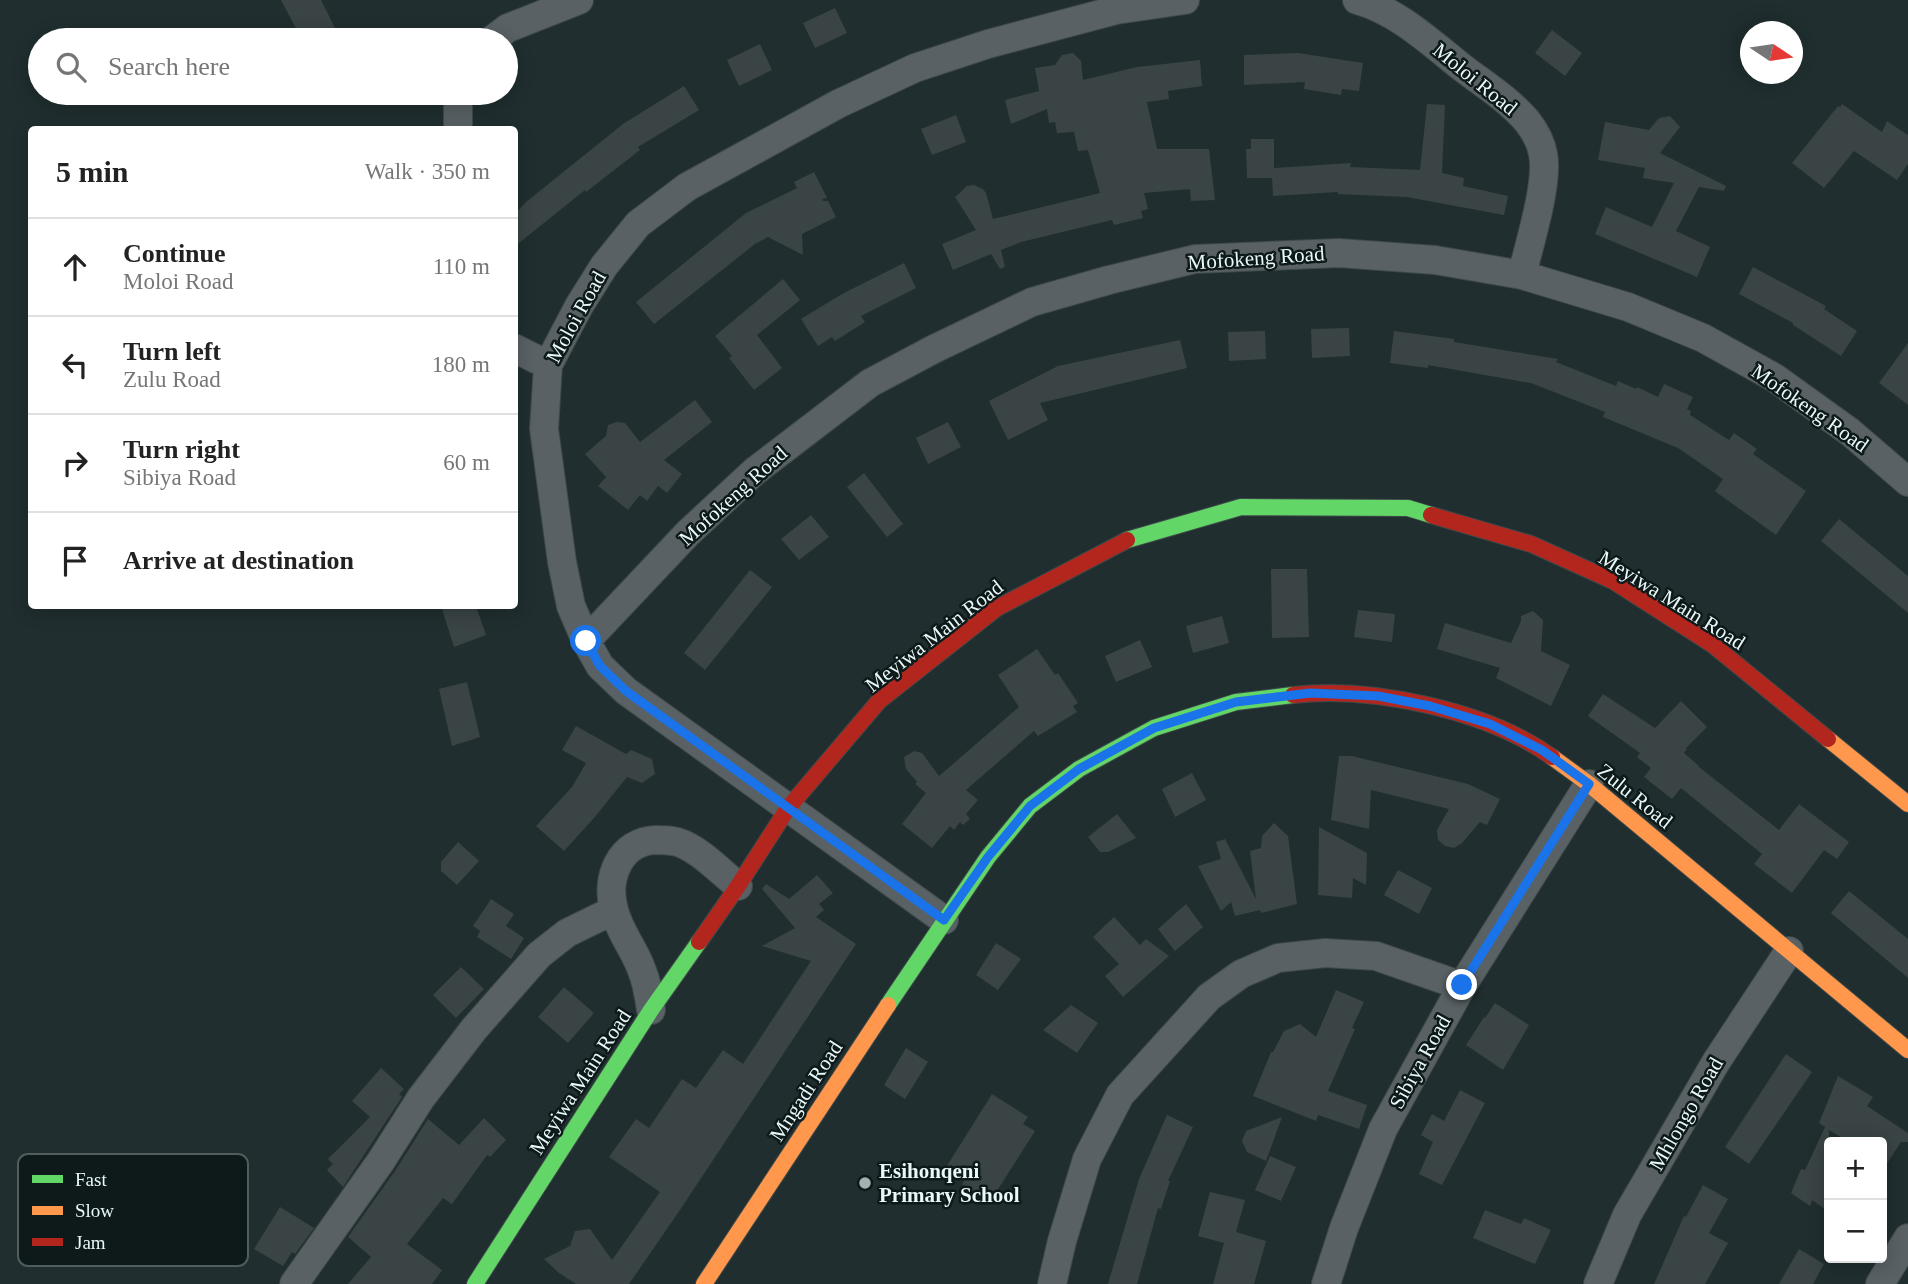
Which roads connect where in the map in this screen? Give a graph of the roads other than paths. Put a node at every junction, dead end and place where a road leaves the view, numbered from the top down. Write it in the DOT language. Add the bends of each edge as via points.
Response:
graph roads {
  1 [pos="579,0"];
  2 [pos="1185,0"];
  3 [pos="1357,0"];
  4 [pos="508,28"];
  5 [pos="458,105"];
  6 [pos="458,126"];
  7 [pos="1522,275"];
  8 [pos="518,350"];
  9 [pos="548,365"];
  10 [pos="1908,482"];
  11 [pos="586,641"];
  12 [pos="1589,784"];
  13 [pos="1908,804"];
  14 [pos="788,808"];
  15 [pos="738,886"];
  16 [pos="614,910"];
  17 [pos="944,920"];
  18 [pos="1789,951"];
  19 [pos="1462,985"];
  20 [pos="651,1010"];
  21 [pos="1908,1050"];
  22 [pos="1908,1238"];
  23 [pos="293,1284"];
  24 [pos="475,1284"];
  25 [pos="704,1284"];
  26 [pos="1052,1284"];
  27 [pos="1326,1284"];
  28 [pos="1598,1284"];
  29 [pos="1880,1284"];
  1 -- 4 [label="street"];
  2 -- 9 [label="street, Moloi Road" via="1116,10 915,68 699,180 638,224 604,265"];
  3 -- 7 [label="street, Moloi Road" via="1374,4 1411,28 1507,102 1538,138 1544,155 1544,180"];
  5 -- 6 [label="street"];
  7 -- 10 [label="street, Mofokeng Road" via="1628,307 1703,338 1775,378 1850,432"];
  7 -- 11 [label="street, Mofokeng Road" via="1435,260 1339,253 1218,257 1109,279 1032,302 870,383 755,471 688,533"];
  8 -- 9 [label="street"];
  9 -- 11 [label="street, Moloi Road" via="544,429 562,562 571,606"];
  11 -- 14 [label="street, Moloi Road" via="600,666 626,691"];
  12 -- 17 [label="street, Zulu Road" via="1542,750 1490,724 1430,706 1378,696 1310,693 1236,702 1154,728 1079,769 1030,806"];
  12 -- 18 [label="street, Zulu Road"];
  12 -- 19 [label="street, Sibiya Road"];
  13 -- 14 [label="street, Meyiwa Main Road" via="1713,646 1613,582 1531,544 1408,509 1241,507 1121,542 997,608 879,701"];
  14 -- 15 [label="street, Meyiwa Main Road"];
  14 -- 17 [label="street, Moloi Road"];
  15 -- 16 [label="street" via="683,844 646,840 628,848 615,865"];
  15 -- 20 [label="street, Meyiwa Main Road"];
  16 -- 20 [label="street" via="641,966"];
  16 -- 23 [label="street" via="567,933 539,955 474,1029 421,1097"];
  17 -- 25 [label="street, Mngadi Road"];
  18 -- 21 [label="street, Zulu Road"];
  18 -- 28 [label="street, Mhlongo Road" via="1716,1062 1627,1215"];
  19 -- 26 [label="street" via="1376,956 1325,953 1278,958 1241,974 1209,997 1120,1095 1087,1159"];
  19 -- 27 [label="street, Sibiya Road" via="1383,1129"];
  20 -- 24 [label="street, Meyiwa Main Road"];
  22 -- 29 [label="street"];
}
